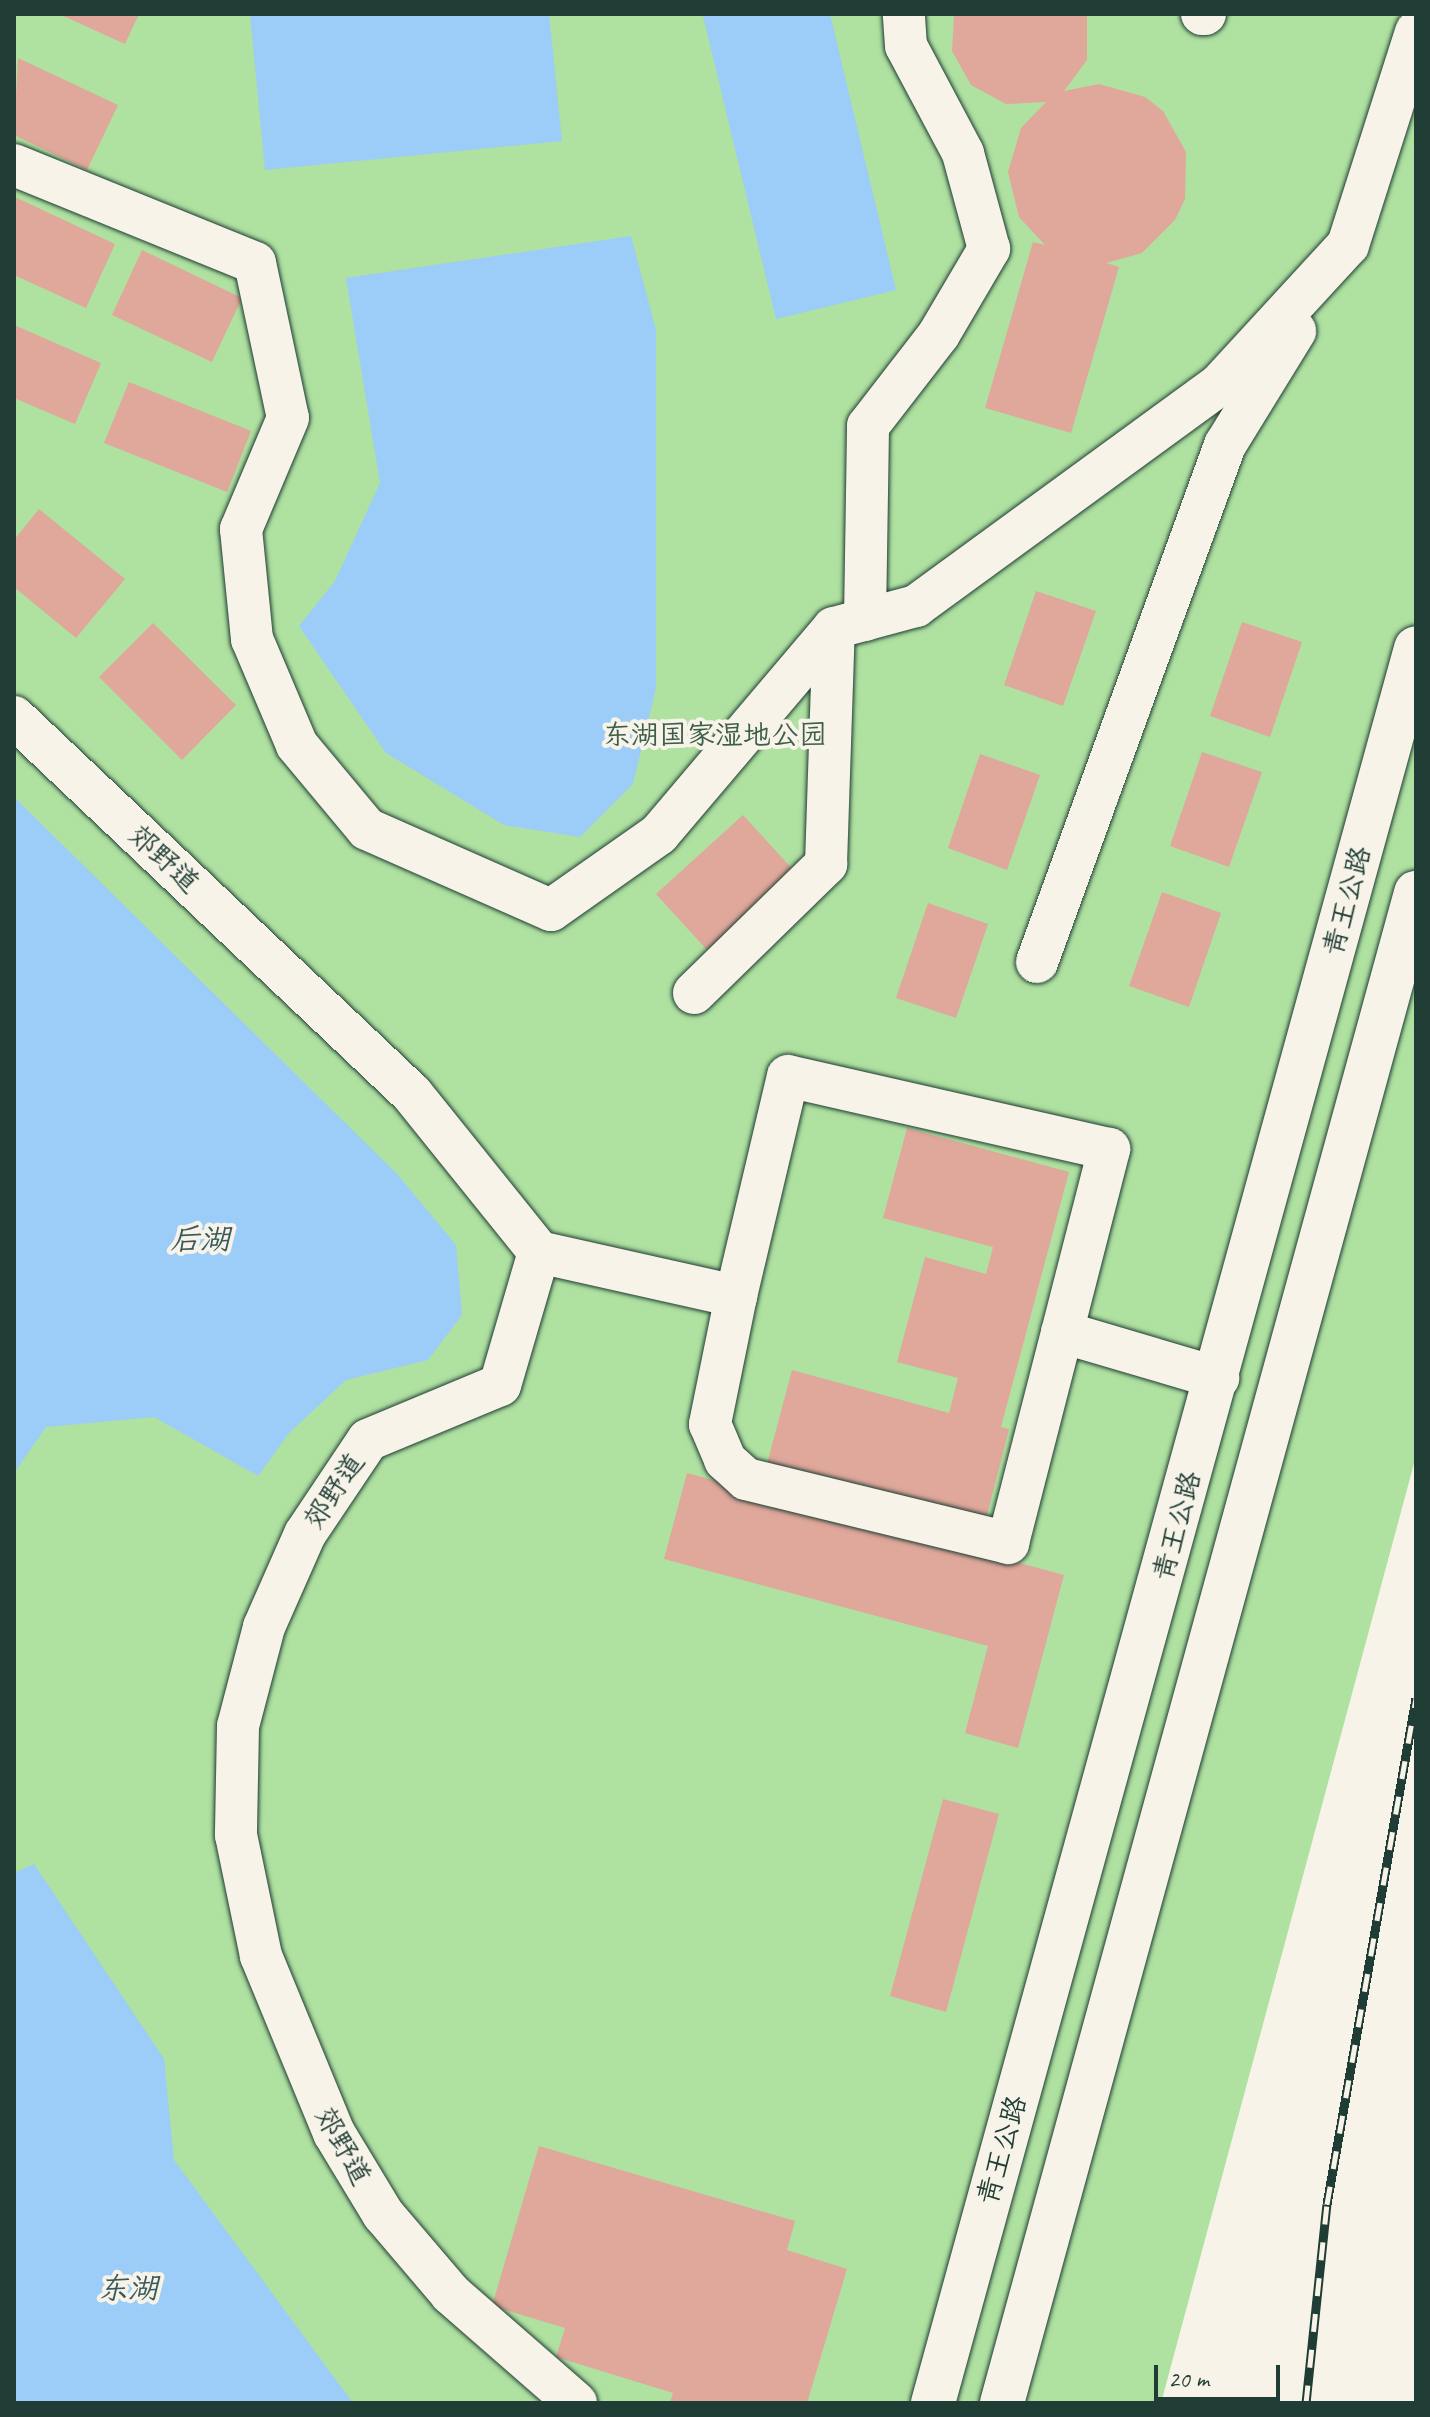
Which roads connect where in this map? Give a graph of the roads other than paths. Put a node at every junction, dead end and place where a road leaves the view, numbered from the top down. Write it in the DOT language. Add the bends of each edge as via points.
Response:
graph roads {
  1 [pos="904,14"];
  2 [pos="1403,14"];
  3 [pos="1416,18"];
  4 [pos="1416,32"];
  5 [pos="14,165"];
  6 [pos="1348,245"];
  7 [pos="850,624"];
  8 [pos="1416,648"];
  9 [pos="14,717"];
  10 [pos="1416,893"];
  11 [pos="1037,962"];
  12 [pos="694,993"];
  13 [pos="539,1252"];
  14 [pos="736,1296"];
  15 [pos="1062,1332"];
  16 [pos="1218,1378"];
  17 [pos="576,2403"];
  18 [pos="933,2403"];
  19 [pos="1002,2403"];
  1 -- 7 [label="lane" via="906,46 963,153 989,249 939,334 868,426"];
  2 -- 3 [label="lane"];
  4 -- 6 [label="lane"];
  5 -- 7 [label="lane" via="255,263 288,418 241,529 252,639 297,745 367,829 551,910 659,834"];
  6 -- 7 [label="lane" via="1220,384 916,606"];
  6 -- 11 [label="lane" via="1225,445"];
  7 -- 12 [label="lane" via="826,864"];
  8 -- 16 [label="main road, 青王公路"];
  9 -- 13 [label="lane, 郊野道" via="412,1094"];
  10 -- 19 [label="main road"];
  13 -- 14 [label="lane"];
  13 -- 17 [label="lane, 郊野道" via="500,1385 368,1440 305,1534 264,1627 238,1726 236,1835 261,1956 334,2133 383,2214 451,2294"];
  14 -- 15 [label="lane" via="710,1424 725,1460 746,1479 1008,1543"];
  14 -- 15 [label="lane" via="788,1076 1109,1149"];
  15 -- 16 [label="lane"];
  16 -- 18 [label="main road, 青王公路"];
}
